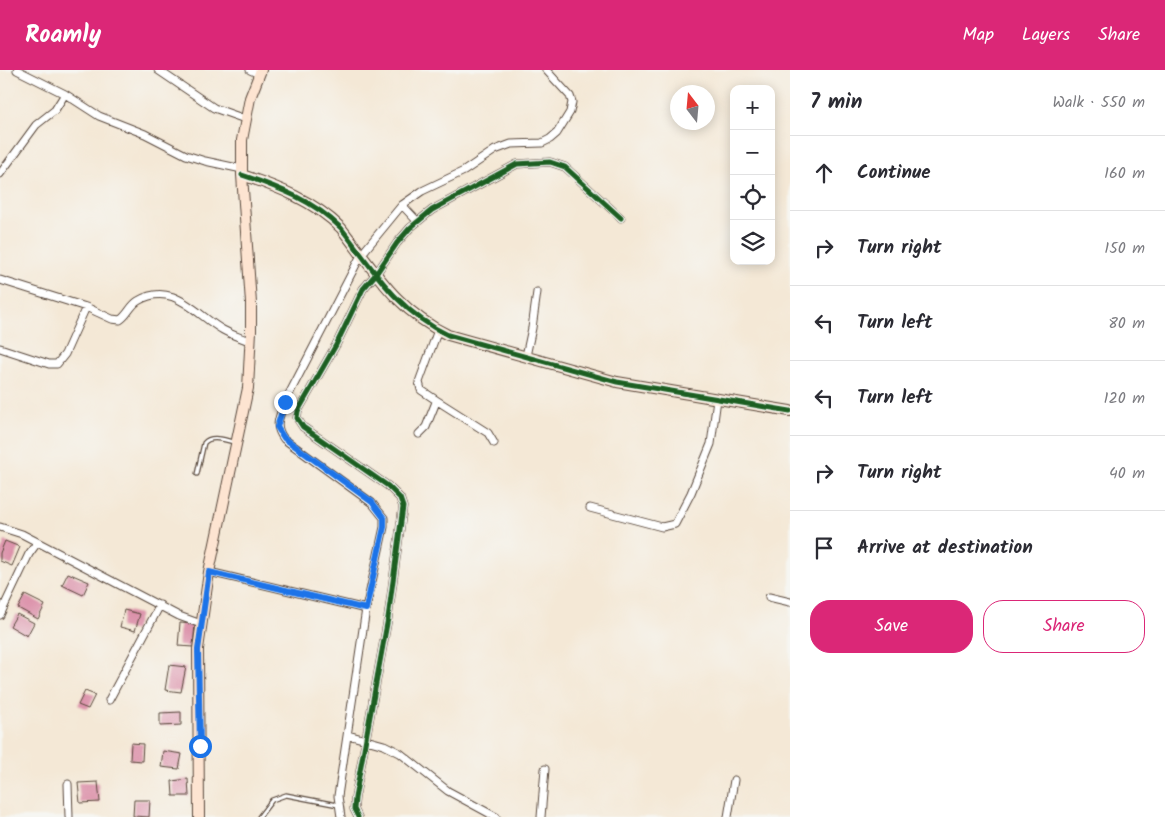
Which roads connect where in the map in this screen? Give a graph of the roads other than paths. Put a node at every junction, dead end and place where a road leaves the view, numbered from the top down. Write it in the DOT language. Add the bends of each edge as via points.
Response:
graph roads {
  1 [pos="17,70"];
  2 [pos="158,70"];
  3 [pos="546,70"];
  4 [pos="256,71"];
  5 [pos="65,94"];
  6 [pos="245,119"];
  7 [pos="242,172"];
  8 [pos="0,174"];
  9 [pos="404,207"];
  10 [pos="621,218"];
  11 [pos="416,220"];
  12 [pos="362,256"];
  13 [pos="375,272"];
  14 [pos="0,280"];
  15 [pos="537,292"];
  16 [pos="86,307"];
  17 [pos="438,330"];
  18 [pos="251,342"];
  19 [pos="0,348"];
  20 [pos="526,356"];
  21 [pos="717,399"];
  22 [pos="436,400"];
  23 [pos="790,411"];
  24 [pos="419,434"];
  25 [pos="237,442"];
  26 [pos="494,443"];
  27 [pos="197,474"];
  28 [pos="590,508"];
  29 [pos="0,527"];
  30 [pos="37,543"];
  31 [pos="209,572"];
  32 [pos="769,597"];
  33 [pos="790,602"];
  34 [pos="2,603"];
  35 [pos="160,605"];
  36 [pos="366,609"];
  37 [pos="0,615"];
  38 [pos="201,624"];
  39 [pos="109,700"];
  40 [pos="350,735"];
  41 [pos="363,739"];
  42 [pos="545,769"];
  43 [pos="734,780"];
  44 [pos="68,784"];
  45 [pos="338,805"];
  46 [pos="69,817"];
  47 [pos="199,817"];
  48 [pos="259,817"];
  49 [pos="341,817"];
  50 [pos="358,817"];
  51 [pos="496,817"];
  52 [pos="541,817"];
  53 [pos="728,817"];
  1 -- 5 [label="street"];
  2 -- 6 [label="street" via="214,108"];
  3 -- 9 [label="street" via="572,102 570,112 553,137 542,143 512,144 495,150 470,167 422,191"];
  4 -- 6 [label="main road"];
  5 -- 7 [label="street" via="99,116 186,155"];
  5 -- 8 [label="street" via="55,110 36,125"];
  6 -- 7 [label="main road"];
  7 -- 12 [label="main road" via="315,207 341,228"];
  7 -- 18 [label="main road"];
  9 -- 11 [label="street"];
  9 -- 12 [label="street"];
  10 -- 11 [label="street" via="565,167 550,162 530,162 500,172"];
  11 -- 13 [label="street"];
  12 -- 13 [label="main road"];
  12 -- 36 [label="street" via="285,402 277,427 284,438 372,502 384,518"];
  13 -- 17 [label="main road" via="401,304"];
  13 -- 41 [label="street" via="363,288 336,345 297,414 303,427 388,486 400,498 403,507 388,618"];
  14 -- 16 [label="street"];
  15 -- 20 [label="street"];
  16 -- 18 [label="street" via="117,320 144,298 168,295 181,300 222,329"];
  16 -- 19 [label="street" via="65,354 57,364"];
  17 -- 20 [label="main road"];
  17 -- 22 [label="street" via="419,382 421,390"];
  18 -- 25 [label="main road" via="248,388"];
  20 -- 21 [label="main road" via="617,382"];
  21 -- 23 [label="main road"];
  21 -- 28 [label="street" via="711,444 675,524 662,527"];
  22 -- 24 [label="street" via="426,427"];
  22 -- 26 [label="street" via="488,432"];
  25 -- 27 [label="lane" via="206,440"];
  25 -- 31 [label="main road"];
  29 -- 30 [label="street"];
  30 -- 34 [label="street"];
  30 -- 35 [label="street"];
  31 -- 36 [label="street"];
  31 -- 38 [label="main road"];
  32 -- 33 [label="street"];
  34 -- 37 [label="street"];
  35 -- 38 [label="street"];
  35 -- 39 [label="street"];
  36 -- 40 [label="street"];
  38 -- 47 [label="main road" via="198,650"];
  40 -- 41 [label="street"];
  40 -- 45 [label="street"];
  41 -- 50 [label="street" via="354,809"];
  41 -- 51 [label="street" via="400,753 448,790"];
  42 -- 52 [label="street"];
  43 -- 53 [label="street"];
  44 -- 46 [label="street"];
  45 -- 48 [label="lane" via="286,795 272,800"];
  45 -- 49 [label="street"];
}
